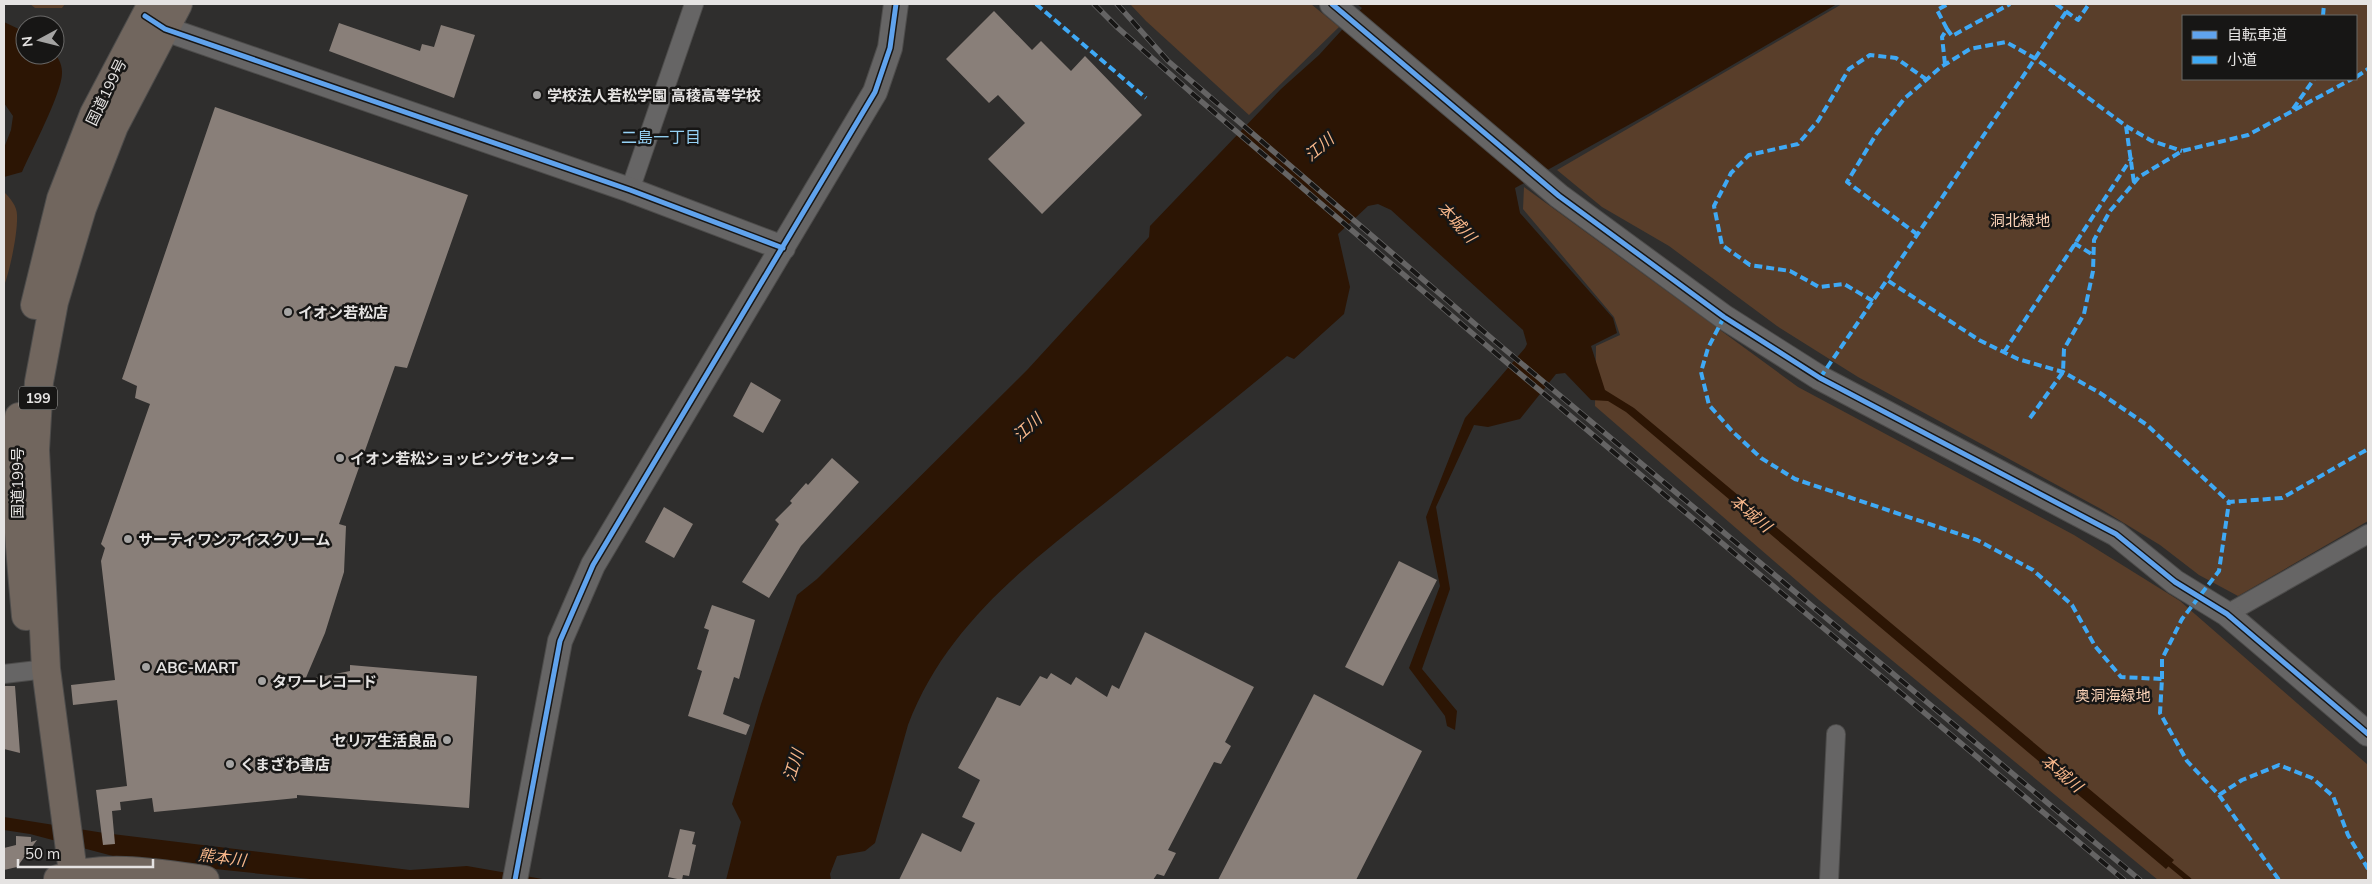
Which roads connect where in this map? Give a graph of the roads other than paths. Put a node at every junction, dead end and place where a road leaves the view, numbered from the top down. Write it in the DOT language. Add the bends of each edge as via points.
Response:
graph roads {
  1 [pos="178,4"];
  2 [pos="694,4"];
  3 [pos="896,4"];
  4 [pos="1336,7"];
  5 [pos="154,16"];
  6 [pos="630,190"];
  7 [pos="783,248"];
  8 [pos="10,513"];
  9 [pos="2368,534"];
  10 [pos="2227,614"];
  11 [pos="39,670"];
  12 [pos="4,674"];
  13 [pos="1836,734"];
  14 [pos="2368,734"];
  15 [pos="63,870"];
  16 [pos="131,875"];
  17 [pos="205,880"];
  18 [pos="514,880"];
  19 [pos="1829,880"];
  1 -- 5 [label="highway, 国道199号 / 199"];
  2 -- 6 [label="street"];
  3 -- 7 [label="street" via="890,48 875,92"];
  4 -- 10 [label="street" via="1559,196 1724,317 1820,378 2116,534 2174,582"];
  5 -- 6 [label="street"];
  5 -- 8 [label="highway, 国道199号 / 199" via="94,114 61,198 37,293 23,377"];
  5 -- 11 [label="highway, 国道199号 / 199" via="82,208 54,302 39,382 35,450"];
  6 -- 7 [label="street"];
  7 -- 18 [label="street" via="594,565 560,641"];
  8 -- 11 [label="highway, 国道199号 / 199"];
  9 -- 10 [label="street"];
  10 -- 14 [label="street"];
  11 -- 12 [label="street"];
  11 -- 15 [label="highway, 国道199号 / 199"];
  13 -- 19 [label="street"];
  15 -- 16 [label="highway, 国道199号 / 199"];
  16 -- 17 [label="highway, 国道199号 / 199"];
}
